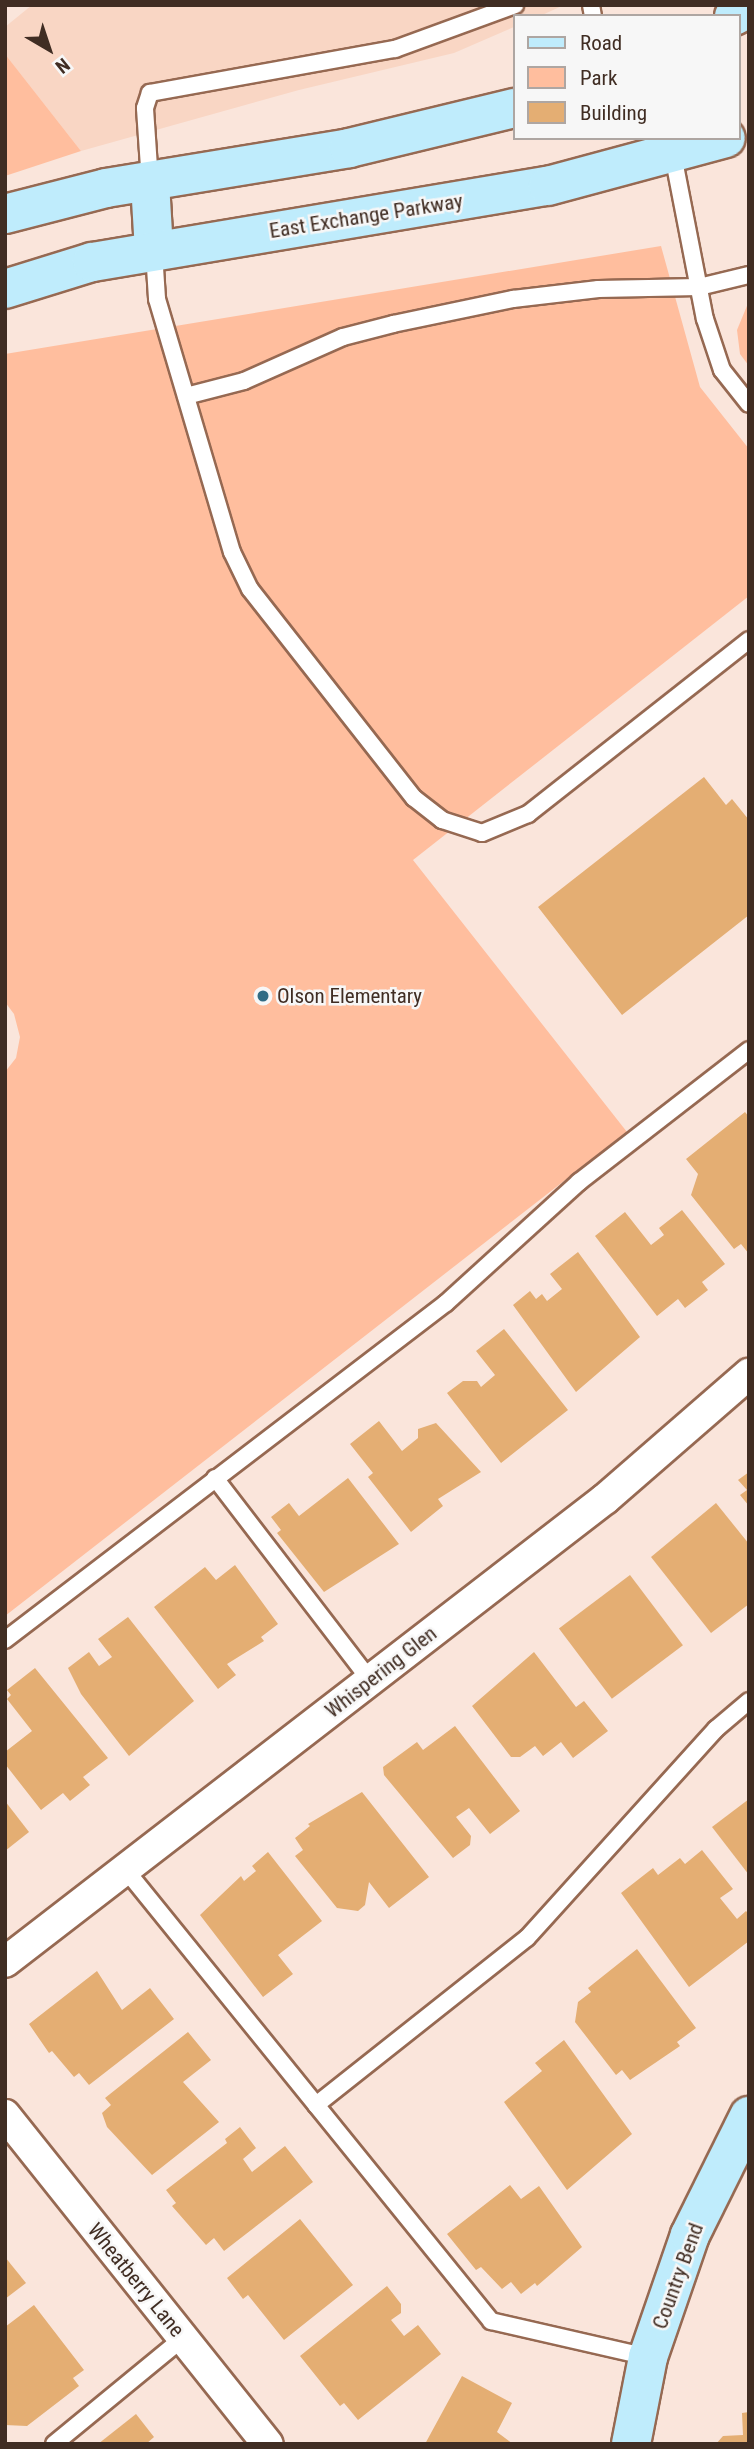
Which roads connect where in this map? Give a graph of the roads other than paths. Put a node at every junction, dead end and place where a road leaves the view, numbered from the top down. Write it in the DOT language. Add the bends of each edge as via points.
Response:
graph roads {
  1 [pos="514,5"];
  2 [pos="512,108"];
  3 [pos="720,140"];
  4 [pos="673,155"];
  5 [pos="150,183"];
  6 [pos="5,214"];
  7 [pos="154,251"];
  8 [pos="749,275"];
  9 [pos="699,288"];
  10 [pos="5,289"];
  11 [pos="186,396"];
  12 [pos="749,404"];
  13 [pos="749,640"];
  14 [pos="749,1049"];
  15 [pos="749,1374"];
  16 [pos="215,1478"];
  17 [pos="5,1640"];
  18 [pos="370,1680"];
  19 [pos="749,1701"];
  20 [pos="125,1869"];
  21 [pos="5,1962"];
  22 [pos="316,2105"];
  23 [pos="5,2115"];
  24 [pos="749,2116"];
  25 [pos="183,2338"];
  26 [pos="648,2357"];
  27 [pos="54,2444"];
  28 [pos="268,2444"];
  29 [pos="631,2444"];
  1 -- 5 [label="lane" via="396,49 150,93 145,108"];
  2 -- 5 [label="street" via="349,148"];
  3 -- 4 [label="street, East Exchange Parkway"];
  4 -- 7 [label="street, East Exchange Parkway" via="548,186"];
  4 -- 9 [label="lane"];
  5 -- 6 [label="street" via="106,188"];
  5 -- 7 [label="street"];
  7 -- 10 [label="street, East Exchange Parkway" via="92,261"];
  7 -- 11 [label="lane" via="157,299"];
  8 -- 9 [label="lane"];
  9 -- 11 [label="lane" via="598,289 513,299 343,337 244,381"];
  9 -- 12 [label="lane" via="722,370"];
  11 -- 13 [label="lane" via="232,552 250,589 414,798 442,820 482,833 528,814"];
  14 -- 16 [label="lane" via="570,1190 446,1303"];
  15 -- 18 [label="street, Whispering Glen" via="605,1499"];
  16 -- 17 [label="lane"];
  16 -- 18 [label="lane"];
  18 -- 20 [label="street, Whispering Glen"];
  19 -- 22 [label="lane" via="716,1729 527,1938"];
  20 -- 21 [label="street, Whispering Glen"];
  20 -- 22 [label="lane"];
  22 -- 26 [label="lane" via="491,2321"];
  23 -- 25 [label="street, Wheatberry Lane"];
  24 -- 26 [label="street, Country Bend" via="690,2235"];
  25 -- 27 [label="lane"];
  25 -- 28 [label="street, Wheatberry Lane"];
  26 -- 29 [label="street, Country Bend"];
}
